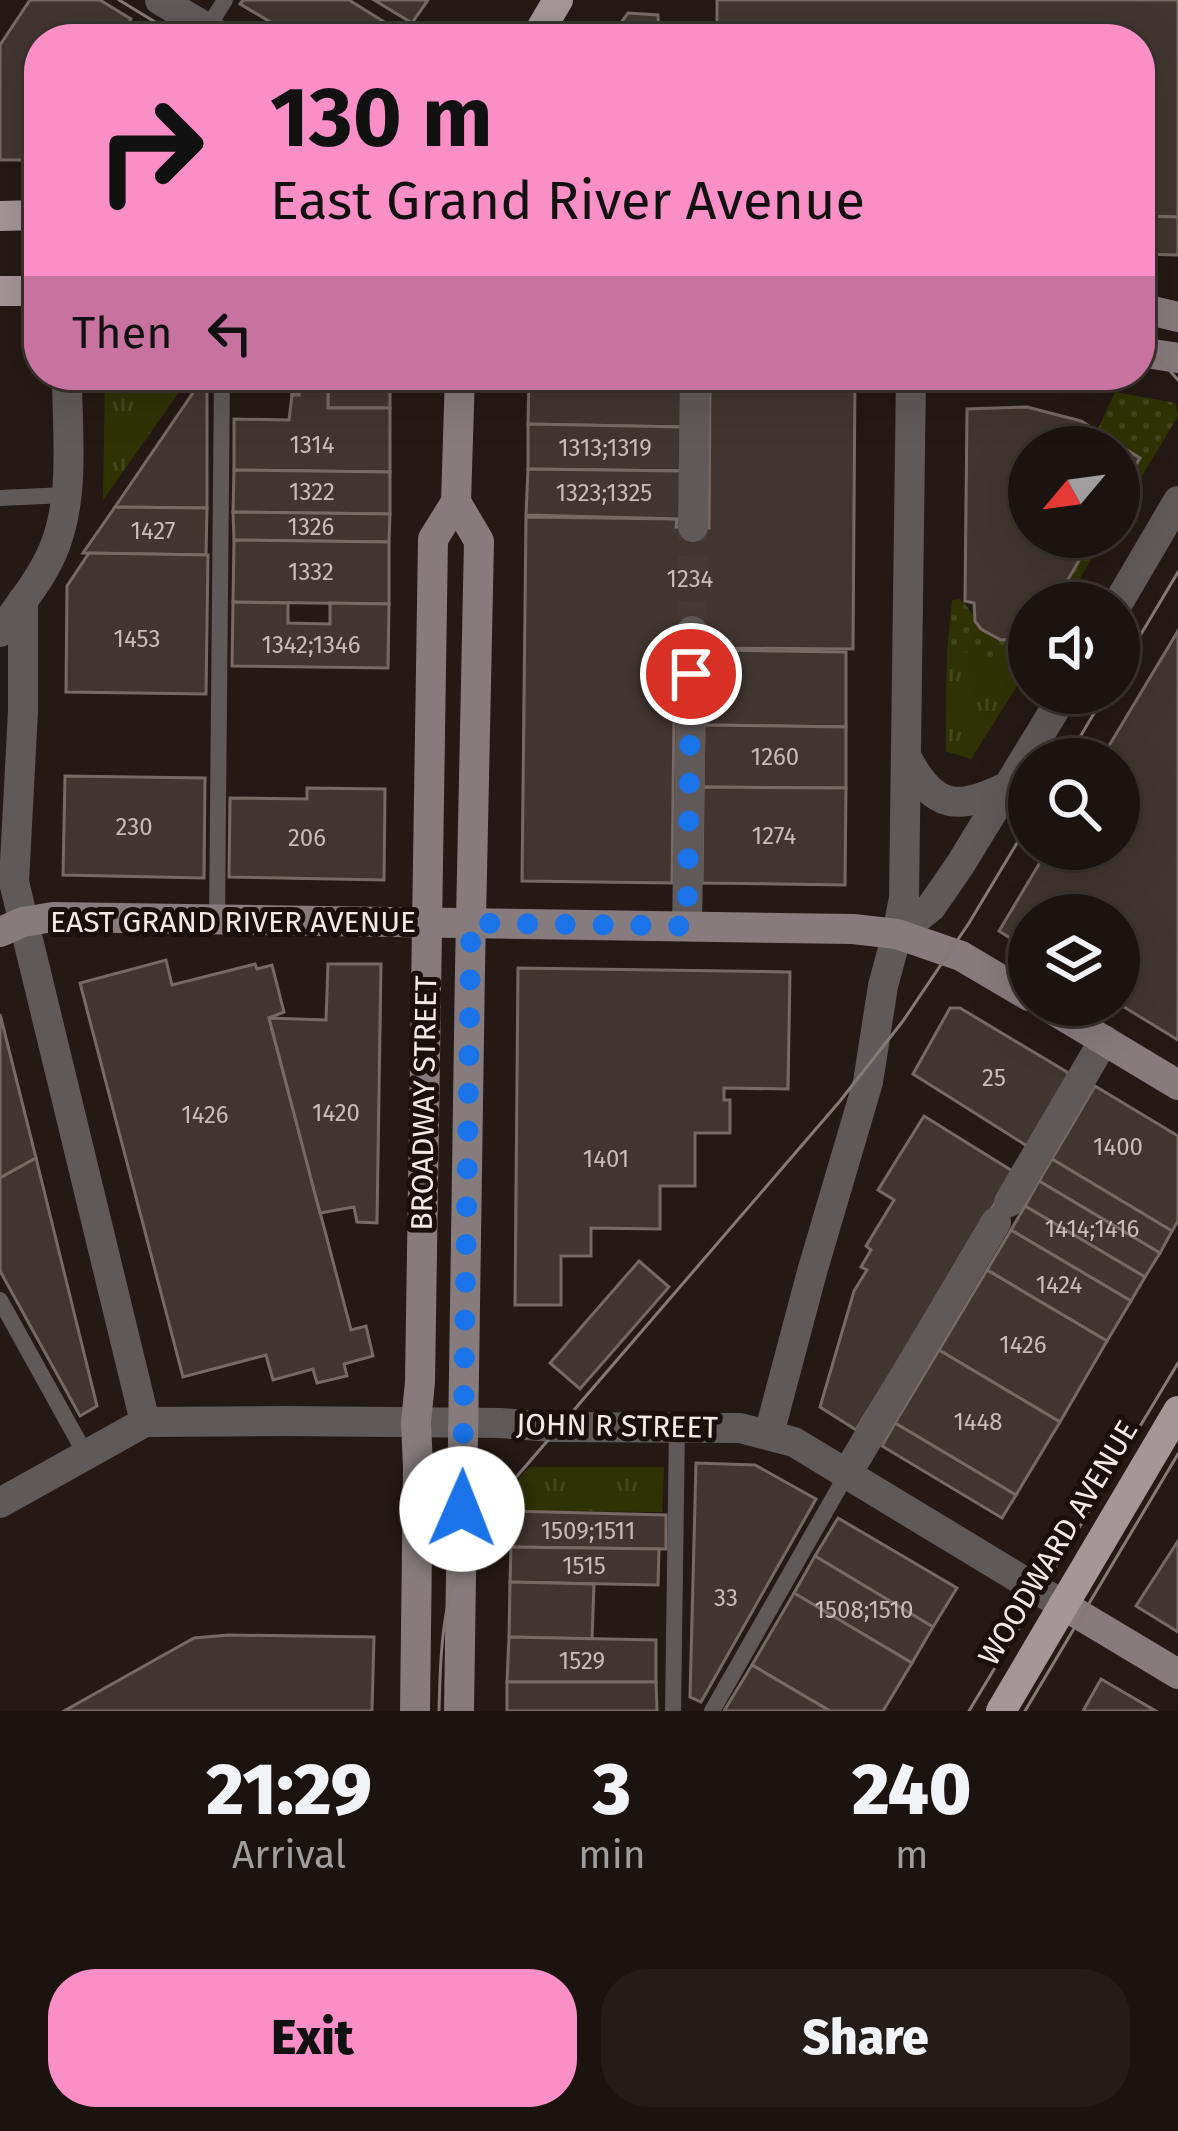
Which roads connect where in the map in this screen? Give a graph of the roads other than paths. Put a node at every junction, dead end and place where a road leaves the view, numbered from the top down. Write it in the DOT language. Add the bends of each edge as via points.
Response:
graph roads {
  1 [pos="160,0"];
  2 [pos="194,24"];
  3 [pos="67,390"];
  4 [pos="222,390"];
  5 [pos="460,390"];
  6 [pos="694,390"];
  7 [pos="911,390"];
  8 [pos="66,495"];
  9 [pos="0,498"];
  10 [pos="1178,501"];
  11 [pos="456,502"];
  12 [pos="693,527"];
  13 [pos="1130,582"];
  14 [pos="23,600"];
  15 [pos="692,631"];
  16 [pos="0,632"];
  17 [pos="906,756"];
  18 [pos="1008,786"];
  19 [pos="1008,788"];
  20 [pos="217,920"];
  21 [pos="428,923"];
  22 [pos="471,923"];
  23 [pos="687,926"];
  24 [pos="11,927"];
  25 [pos="897,934"];
  26 [pos="1008,984"];
  27 [pos="1080,1026"];
  28 [pos="1104,1040"];
  29 [pos="1178,1084"];
  30 [pos="0,1300"];
  31 [pos="1178,1411"];
  32 [pos="145,1422"];
  33 [pos="416,1422"];
  34 [pos="465,1423"];
  35 [pos="677,1427"];
  36 [pos="769,1433"];
  37 [pos="86,1455"];
  38 [pos="848,1472"];
  39 [pos="0,1503"];
  40 [pos="1063,1605"];
  41 [pos="1178,1674"];
  42 [pos="415,1711"];
  43 [pos="459,1711"];
  44 [pos="673,1711"];
  45 [pos="712,1711"];
  46 [pos="1001,1711"];
  1 -- 2 [label="street"];
  3 -- 8 [label="street"];
  4 -- 20 [label="lane"];
  5 -- 11 [label="street, BROADWAY STREET"];
  6 -- 12 [label="street"];
  7 -- 17 [label="street"];
  8 -- 9 [label="lane"];
  8 -- 14 [label="street" via="52,552"];
  10 -- 13 [label="street"];
  11 -- 21 [label="street, BROADWAY STREET" via="434,539"];
  11 -- 22 [label="street, BROADWAY STREET" via="479,541"];
  14 -- 16 [label="street"];
  14 -- 24 [label="street"];
  15 -- 23 [label="street"];
  17 -- 18 [label="street" via="917,778 952,803"];
  17 -- 25 [label="street"];
  19 -- 25 [label="street" via="931,908"];
  20 -- 21 [label="street, EAST GRAND RIVER AVENUE"];
  20 -- 24 [label="street, EAST GRAND RIVER AVENUE" via="53,917"];
  21 -- 22 [label="street, EAST GRAND RIVER AVENUE"];
  21 -- 33 [label="street, BROADWAY STREET"];
  22 -- 23 [label="street, EAST GRAND RIVER AVENUE"];
  22 -- 34 [label="street, BROADWAY STREET"];
  23 -- 25 [label="street, EAST GRAND RIVER AVENUE"];
  24 -- 32 [label="street"];
  25 -- 26 [label="street, EAST GRAND RIVER AVENUE" via="961,956"];
  25 -- 36 [label="street" via="868,1082"];
  27 -- 28 [label="street"];
  28 -- 29 [label="street"];
  28 -- 38 [label="street"];
  30 -- 37 [label="lane"];
  31 -- 40 [label="main road, WOODWARD AVENUE"];
  32 -- 33 [label="street, JOHN R STREET"];
  32 -- 37 [label="street, JOHN R STREET"];
  33 -- 34 [label="street, JOHN R STREET"];
  33 -- 42 [label="street, BROADWAY STREET"];
  34 -- 35 [label="street, JOHN R STREET"];
  34 -- 43 [label="street, BROADWAY STREET"];
  35 -- 36 [label="street, JOHN R STREET"];
  35 -- 44 [label="lane"];
  36 -- 38 [label="street, JOHN R STREET"];
  37 -- 39 [label="street, JOHN R STREET"];
  38 -- 40 [label="street, JOHN R STREET"];
  38 -- 45 [label="lane"];
  40 -- 41 [label="street"];
  40 -- 46 [label="main road, WOODWARD AVENUE"];
}
